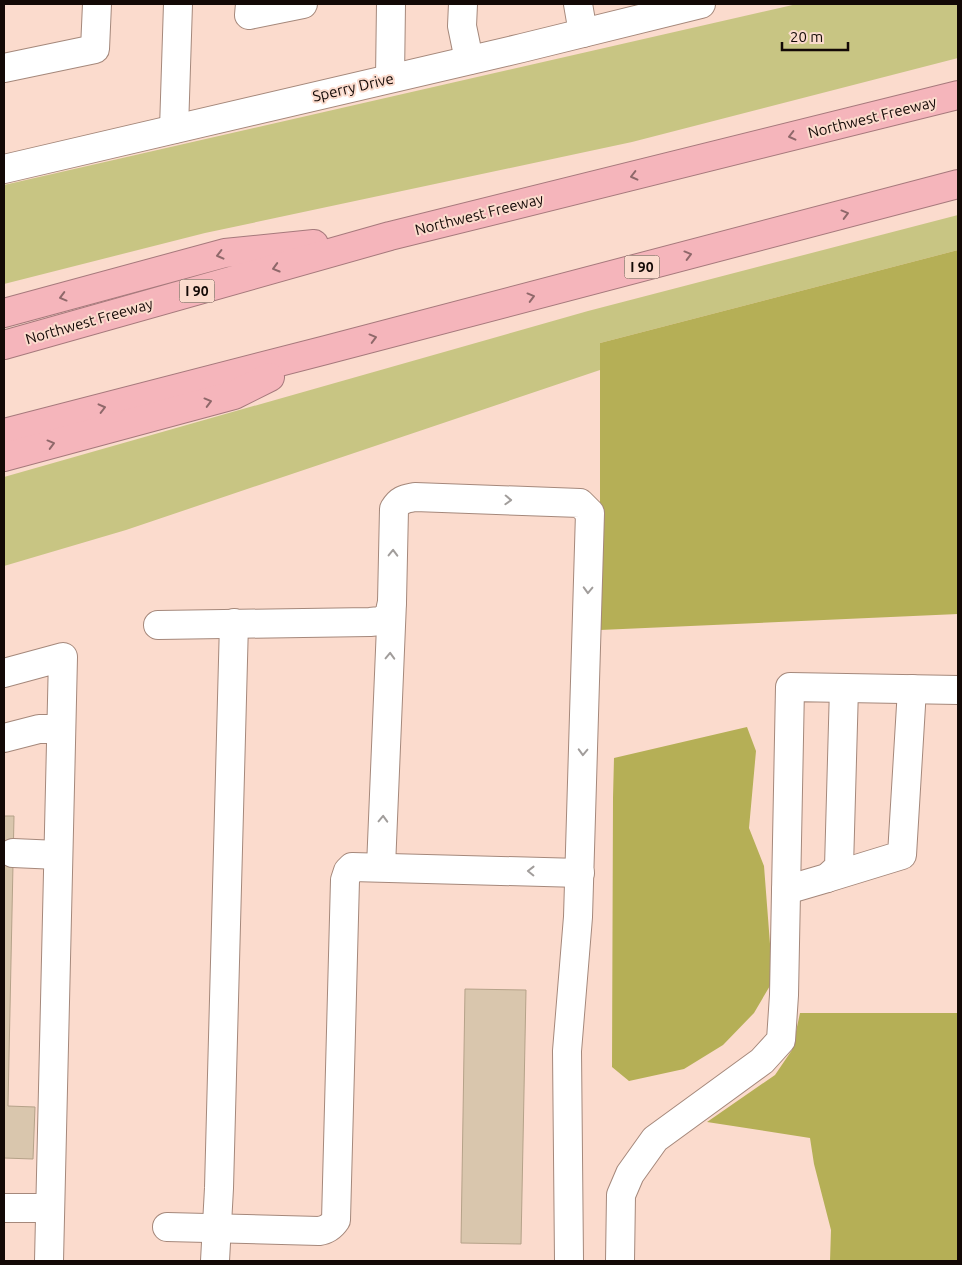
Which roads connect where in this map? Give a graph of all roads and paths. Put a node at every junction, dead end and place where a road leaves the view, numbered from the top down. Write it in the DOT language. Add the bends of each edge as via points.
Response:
graph roads {
  1 [pos="97,4"];
  2 [pos="178,4"];
  3 [pos="250,4"];
  4 [pos="304,4"];
  5 [pos="391,4"];
  6 [pos="463,4"];
  7 [pos="578,4"];
  8 [pos="701,4"];
  9 [pos="650,10"];
  10 [pos="583,33"];
  11 [pos="469,60"];
  12 [pos="4,68"];
  13 [pos="390,78"];
  14 [pos="958,95"];
  15 [pos="174,129"];
  16 [pos="4,168"];
  17 [pos="958,184"];
  18 [pos="390,236"];
  19 [pos="4,313"];
  20 [pos="4,345"];
  21 [pos="326,350"];
  22 [pos="4,433"];
  23 [pos="4,457"];
  24 [pos="392,602"];
  25 [pos="234,623"];
  26 [pos="158,625"];
  27 [pos="4,673"];
  28 [pos="844,688"];
  29 [pos="912,689"];
  30 [pos="958,690"];
  31 [pos="61,729"];
  32 [pos="4,738"];
  33 [pos="13,853"];
  34 [pos="58,854"];
  35 [pos="381,868"];
  36 [pos="580,873"];
  37 [pos="827,878"];
  38 [pos="786,890"];
  39 [pos="4,1208"];
  40 [pos="50,1208"];
  41 [pos="167,1227"];
  42 [pos="217,1229"];
  43 [pos="48,1261"];
  44 [pos="215,1261"];
  45 [pos="569,1261"];
  46 [pos="620,1261"];
  1 -- 12 [label="street" via="95,49"];
  2 -- 15 [label="street"];
  3 -- 4 [label="street" via="249,15"];
  5 -- 13 [label="street"];
  6 -- 11 [label="street" via="462,26"];
  7 -- 10 [label="street"];
  8 -- 9 [label="street, Sperry Drive"];
  9 -- 10 [label="street, Sperry Drive"];
  10 -- 11 [label="street, Sperry Drive"];
  11 -- 13 [label="street, Sperry Drive"];
  13 -- 15 [label="street, Sperry Drive"];
  14 -- 18 [label="highway, Northwest Freeway / I 90, one-way"];
  15 -- 16 [label="street, Sperry Drive"];
  21 -- 17 [label="highway, I 90, one-way"];
  18 -- 19 [label="highway, one-way" via="225,254"];
  18 -- 20 [label="highway, Northwest Freeway / I 90, one-way"];
  22 -- 21 [label="highway, I 90, one-way"];
  23 -- 21 [label="highway, one-way" via="234,394"];
  24 -- 25 [label="street" via="389,616 375,622"];
  35 -- 24 [label="street, one-way"];
  24 -- 36 [label="street, one-way" via="394,509 404,500 415,497 573,502 580,503 590,513"];
  25 -- 26 [label="street"];
  25 -- 42 [label="street"];
  27 -- 31 [label="street" via="63,657"];
  28 -- 29 [label="street"];
  28 -- 37 [label="street" via="839,868"];
  28 -- 38 [label="street" via="790,687"];
  29 -- 30 [label="street"];
  29 -- 37 [label="street" via="902,855"];
  31 -- 32 [label="street" via="39,729"];
  31 -- 34 [label="street"];
  33 -- 34 [label="street"];
  34 -- 40 [label="street"];
  36 -- 35 [label="street, one-way"];
  35 -- 42 [label="street" via="352,867 345,880 336,1220 325,1230"];
  36 -- 45 [label="street" via="567,1051"];
  37 -- 38 [label="street"];
  38 -- 46 [label="street" via="781,1040 762,1060 655,1139 630,1174 621,1195"];
  39 -- 40 [label="street"];
  40 -- 43 [label="street"];
  41 -- 42 [label="street"];
  42 -- 44 [label="street"];
}
